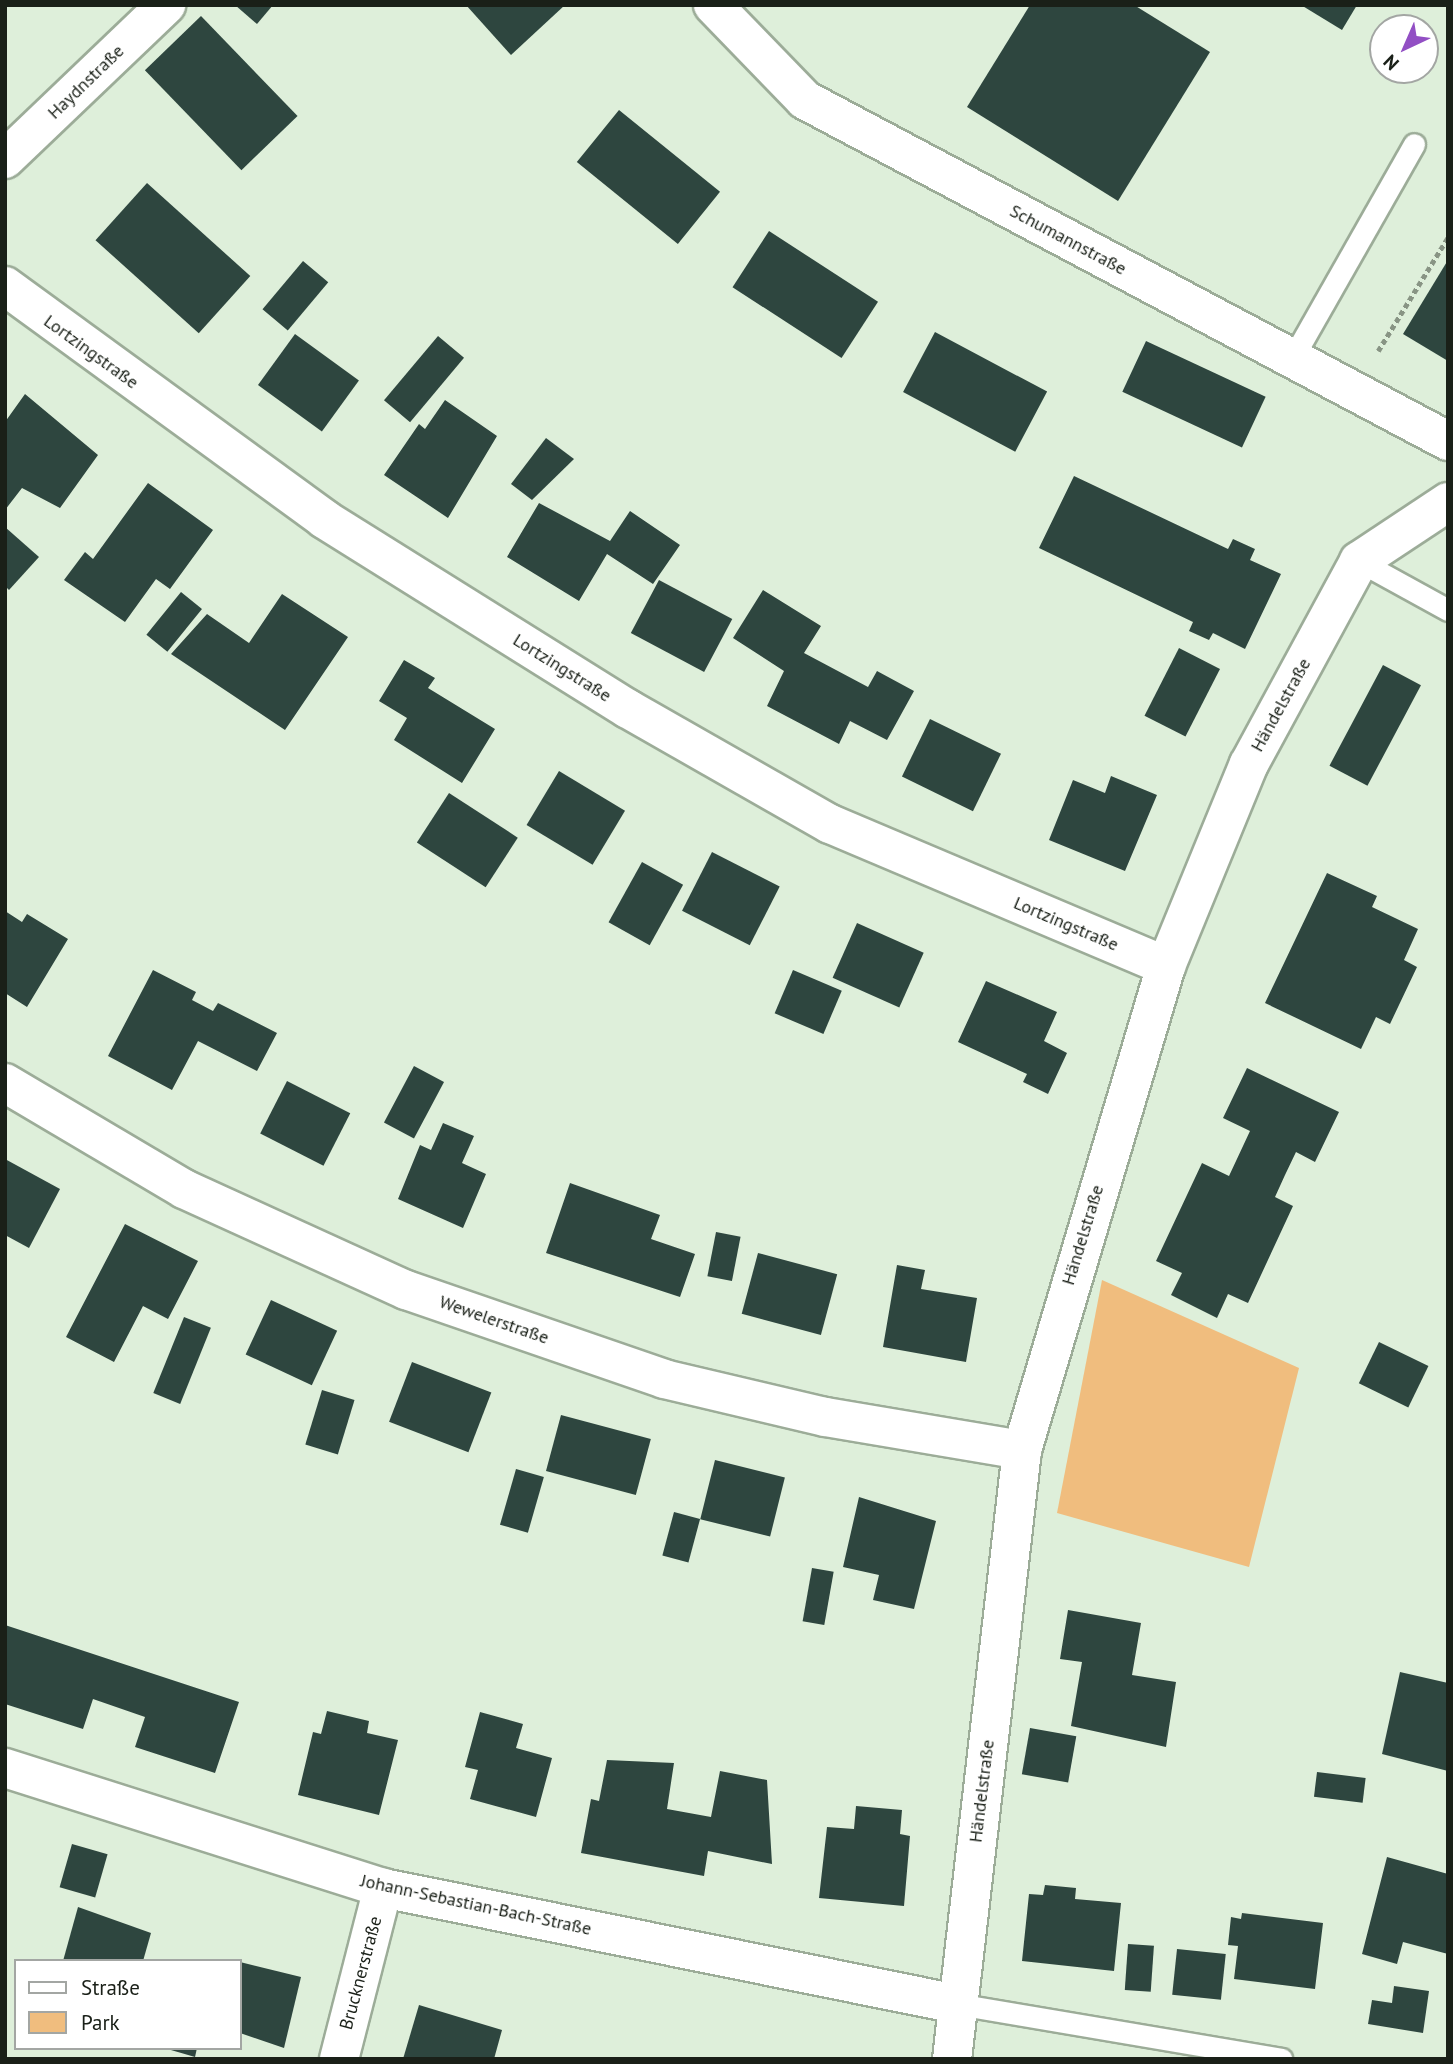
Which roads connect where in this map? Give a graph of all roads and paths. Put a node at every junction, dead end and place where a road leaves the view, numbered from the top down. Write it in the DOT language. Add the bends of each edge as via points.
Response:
graph roads {
  1 [pos="166,5"];
  2 [pos="713,5"];
  3 [pos="1414,144"];
  4 [pos="5,159"];
  5 [pos="1448,237"];
  6 [pos="11,304"];
  7 [pos="1292,359"];
  8 [pos="1354,391"];
  9 [pos="1448,441"];
  10 [pos="1448,502"];
  11 [pos="1359,561"];
  12 [pos="1448,610"];
  13 [pos="1166,966"];
  14 [pos="5,1083"];
  15 [pos="1021,1450"];
  16 [pos="5,1768"];
  17 [pos="383,1888"];
  18 [pos="957,2004"];
  19 [pos="338,2059"];
  20 [pos="952,2059"];
  21 [pos="1281,2059"];
  1 -- 4 [label="street, Haydnstraße"];
  2 -- 7 [label="street, Schumannstraße" via="805,100"];
  3 -- 7 [label="lane"];
  5 -- 8 [label="path"];
  6 -- 13 [label="street, Lortzingstraße" via="324,519 628,709 830,824"];
  7 -- 8 [label="street, Schumannstraße"];
  8 -- 9 [label="street, Schumannstraße"];
  10 -- 11 [label="street, Händelstraße"];
  11 -- 12 [label="lane"];
  11 -- 13 [label="street, Händelstraße" via="1249,764"];
  13 -- 15 [label="street, Händelstraße"];
  14 -- 15 [label="street, Wewelerstraße" via="184,1189 406,1290 664,1379 825,1417"];
  15 -- 18 [label="street, Händelstraße"];
  16 -- 17 [label="street, Johann-Sebastian-Bach-Straße"];
  17 -- 18 [label="street, Johann-Sebastian-Bach-Straße"];
  17 -- 19 [label="street, Brucknerstraße"];
  18 -- 20 [label="street, Händelstraße"];
  18 -- 21 [label="lane"];
}
